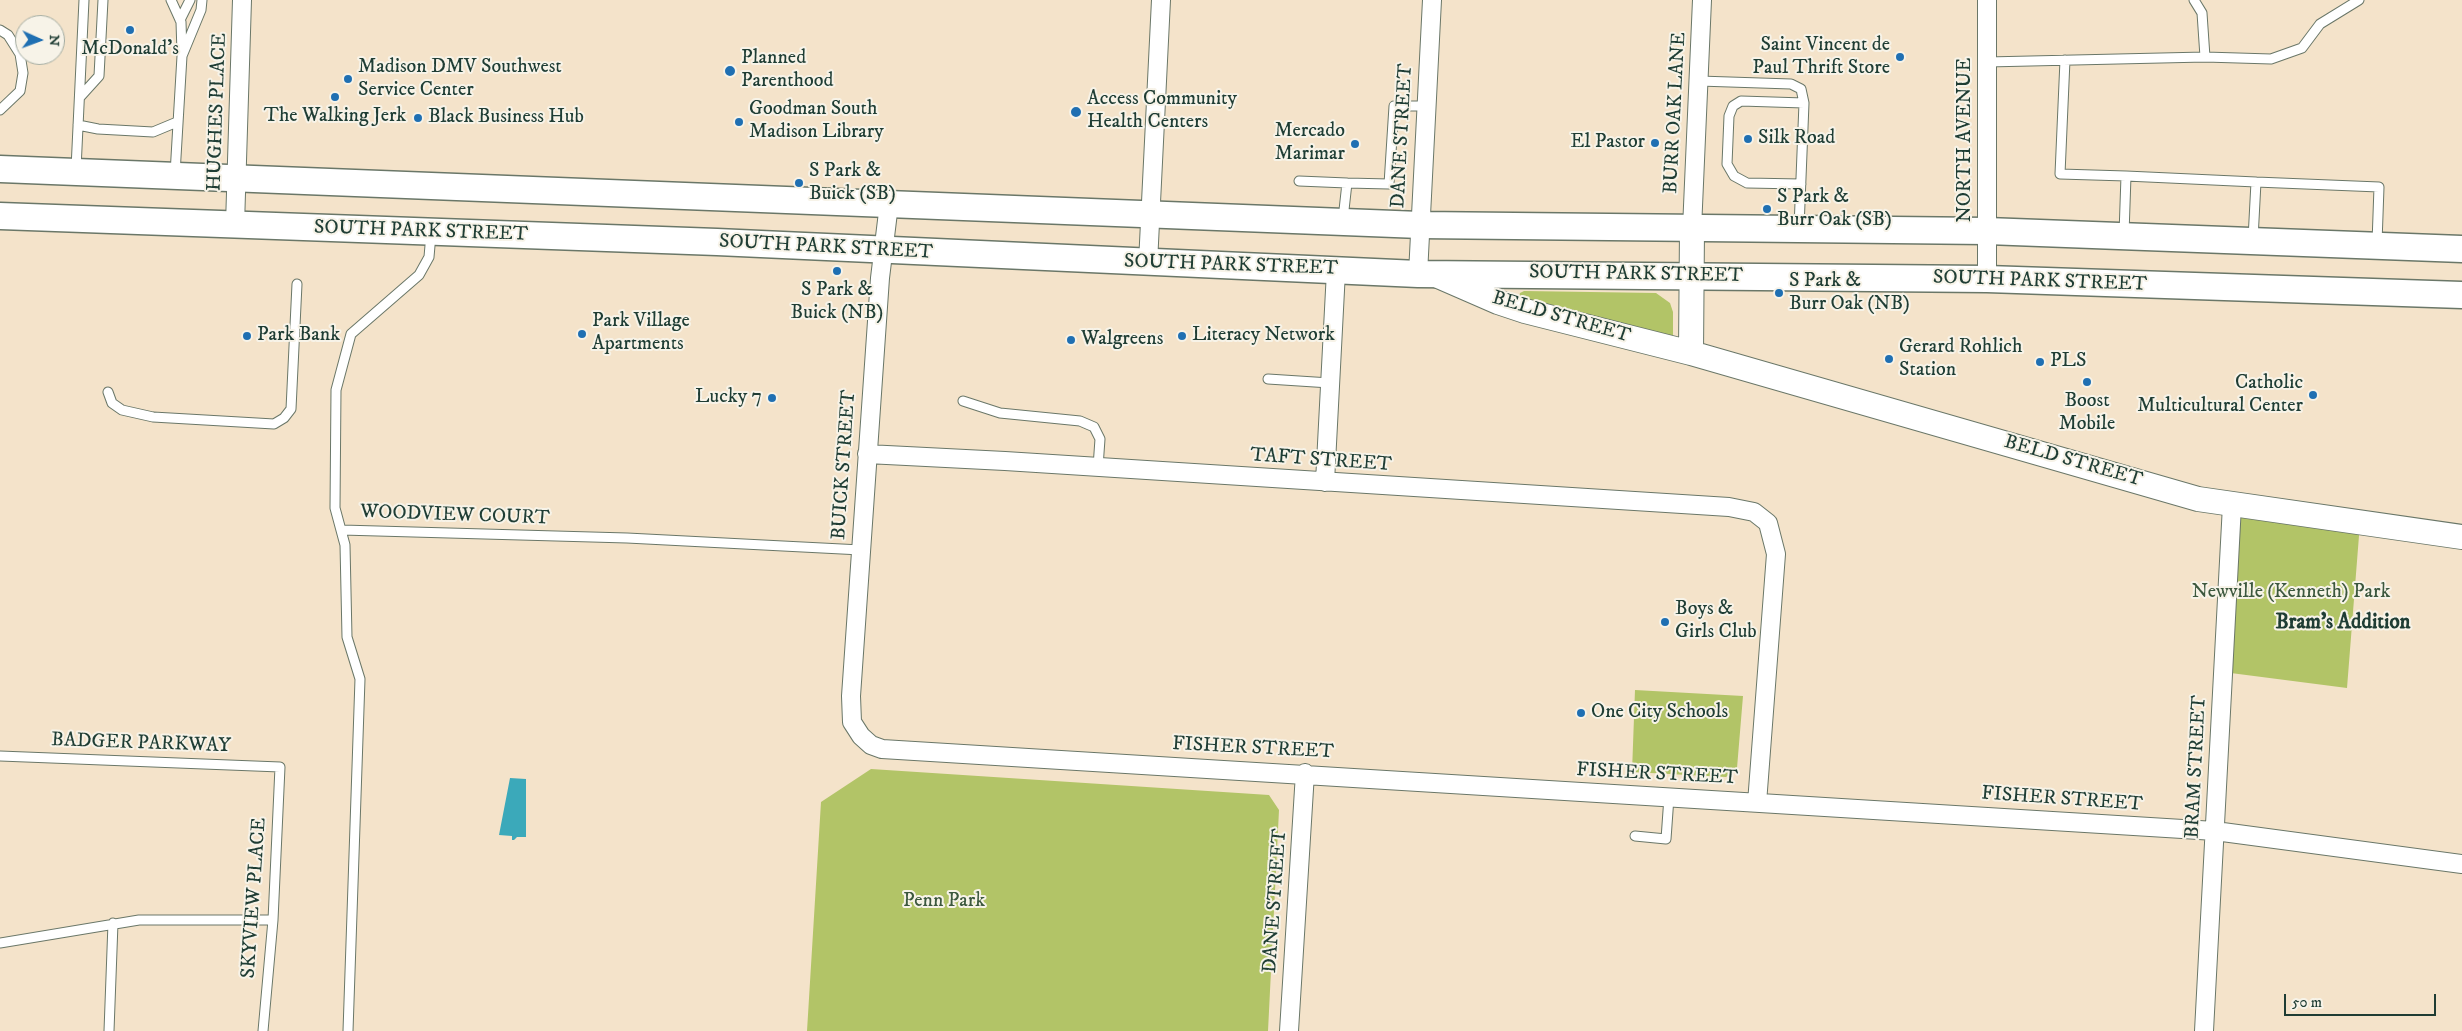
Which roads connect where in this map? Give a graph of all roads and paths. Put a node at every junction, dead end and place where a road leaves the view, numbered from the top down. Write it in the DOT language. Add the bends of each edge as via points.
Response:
graph roads {
  1 [pos="84,0"];
  2 [pos="103,0"];
  3 [pos="171,0"];
  4 [pos="190,0"];
  5 [pos="202,0"];
  6 [pos="242,0"];
  7 [pos="1161,0"];
  8 [pos="1432,0"];
  9 [pos="1702,0"];
  10 [pos="1987,0"];
  11 [pos="2194,0"];
  12 [pos="2359,0"];
  13 [pos="180,20"];
  14 [pos="0,30"];
  15 [pos="182,56"];
  16 [pos="2205,57"];
  17 [pos="2065,60"];
  18 [pos="1987,62"];
  19 [pos="1699,81"];
  20 [pos="80,98"];
  21 [pos="1804,103"];
  22 [pos="1426,106"];
  23 [pos="0,110"];
  24 [pos="177,122"];
  25 [pos="78,125"];
  26 [pos="0,169"];
  27 [pos="76,172"];
  28 [pos="175,176"];
  29 [pos="2126,176"];
  30 [pos="237,178"];
  31 [pos="1299,181"];
  32 [pos="1346,182"];
  33 [pos="2256,182"];
  34 [pos="1801,184"];
  35 [pos="889,204"];
  36 [pos="0,216"];
  37 [pos="1150,216"];
  38 [pos="1343,222"];
  39 [pos="235,225"];
  40 [pos="1420,225"];
  41 [pos="1692,229"];
  42 [pos="1799,230"];
  43 [pos="1987,231"];
  44 [pos="431,233"];
  45 [pos="2124,236"];
  46 [pos="2253,241"];
  47 [pos="2377,246"];
  48 [pos="2462,249"];
  49 [pos="885,250"];
  50 [pos="1148,263"];
  51 [pos="1336,271"];
  52 [pos="1426,274"];
  53 [pos="1691,275"];
  54 [pos="1987,279"];
  55 [pos="297,284"];
  56 [pos="2462,295"];
  57 [pos="1691,353"];
  58 [pos="1268,379"];
  59 [pos="1330,383"];
  60 [pos="108,392"];
  61 [pos="964,401"];
  62 [pos="867,454"];
  63 [pos="1098,467"];
  64 [pos="1325,482"];
  65 [pos="2232,505"];
  66 [pos="342,530"];
  67 [pos="2462,537"];
  68 [pos="861,550"];
  69 [pos="855,730"];
  70 [pos="0,756"];
  71 [pos="280,767"];
  72 [pos="1305,773"];
  73 [pos="1669,797"];
  74 [pos="1757,803"];
  75 [pos="2215,831"];
  76 [pos="1635,836"];
  77 [pos="2462,864"];
  78 [pos="273,920"];
  79 [pos="113,922"];
  80 [pos="0,943"];
  81 [pos="109,1031"];
  82 [pos="263,1031"];
  83 [pos="348,1031"];
  84 [pos="1289,1031"];
  85 [pos="2204,1031"];
  1 -- 20 [label="lane"];
  2 -- 20 [label="lane" via="99,76"];
  3 -- 13 [label="lane"];
  4 -- 13 [label="lane"];
  5 -- 15 [label="lane" via="202,10"];
  6 -- 30 [label="street, HUGHES PLACE"];
  7 -- 37 [label="street"];
  8 -- 22 [label="street, DANE STREET"];
  9 -- 19 [label="street, BURR OAK LANE"];
  10 -- 18 [label="street, NORTH AVENUE"];
  11 -- 16 [label="lane" via="2202,13"];
  12 -- 16 [label="lane" via="2320,24 2302,48 2271,59"];
  13 -- 15 [label="lane"];
  14 -- 23 [label="lane" via="8,35 20,54 23,73 20,91"];
  15 -- 24 [label="lane"];
  16 -- 17 [label="lane"];
  17 -- 18 [label="lane"];
  17 -- 29 [label="lane" via="2060,174"];
  18 -- 43 [label="street, NORTH AVENUE"];
  19 -- 21 [label="lane" via="1791,84 1800,89"];
  19 -- 41 [label="street, BURR OAK LANE"];
  20 -- 25 [label="lane"];
  21 -- 34 [label="lane"];
  21 -- 34 [label="lane" via="1741,101 1734,106 1729,116 1727,164 1734,176 1747,182"];
  22 -- 32 [label="lane" via="1394,106 1388,184"];
  22 -- 40 [label="street, DANE STREET"];
  24 -- 25 [label="lane" via="153,132"];
  24 -- 28 [label="lane"];
  25 -- 27 [label="lane"];
  26 -- 27 [label="main road"];
  27 -- 28 [label="main road"];
  28 -- 30 [label="main road"];
  29 -- 33 [label="lane"];
  29 -- 45 [label="lane"];
  30 -- 35 [label="main road"];
  30 -- 39 [label="street, HUGHES PLACE"];
  31 -- 32 [label="lane"];
  32 -- 38 [label="lane"];
  33 -- 46 [label="lane"];
  33 -- 47 [label="lane" via="2380,187"];
  34 -- 42 [label="lane"];
  35 -- 37 [label="main road"];
  35 -- 49 [label="street, BUICK STREET"];
  36 -- 39 [label="main road, SOUTH PARK STREET"];
  37 -- 38 [label="main road"];
  37 -- 50 [label="street"];
  38 -- 40 [label="main road"];
  39 -- 44 [label="main road, SOUTH PARK STREET"];
  40 -- 41 [label="main road"];
  40 -- 52 [label="street, DANE STREET"];
  41 -- 42 [label="main road"];
  41 -- 53 [label="street"];
  42 -- 43 [label="main road"];
  43 -- 45 [label="main road"];
  43 -- 54 [label="street, NORTH AVENUE"];
  44 -- 49 [label="main road, SOUTH PARK STREET"];
  44 -- 66 [label="lane" via="429,257 419,275 351,334 336,390 335,508"];
  45 -- 46 [label="main road"];
  46 -- 47 [label="main road"];
  47 -- 48 [label="main road"];
  49 -- 50 [label="main road, SOUTH PARK STREET"];
  49 -- 62 [label="street, BUICK STREET" via="880,278"];
  50 -- 51 [label="main road, SOUTH PARK STREET"];
  51 -- 52 [label="main road, SOUTH PARK STREET"];
  51 -- 59 [label="street"];
  52 -- 53 [label="main road, SOUTH PARK STREET"];
  52 -- 57 [label="street, BELD STREET" via="1525,311"];
  53 -- 54 [label="main road, SOUTH PARK STREET"];
  53 -- 57 [label="street"];
  54 -- 56 [label="main road, SOUTH PARK STREET"];
  55 -- 60 [label="lane" via="291,409 274,424 153,417 122,410 112,403"];
  57 -- 65 [label="street, BELD STREET"];
  58 -- 59 [label="lane"];
  59 -- 64 [label="street"];
  61 -- 63 [label="lane" via="1000,414 1080,421 1094,428 1100,439"];
  62 -- 63 [label="street, TAFT STREET"];
  62 -- 68 [label="street, BUICK STREET"];
  63 -- 64 [label="street, TAFT STREET"];
  64 -- 74 [label="street, TAFT STREET" via="1729,507 1754,512 1768,523 1776,554"];
  65 -- 67 [label="street, BELD STREET"];
  65 -- 75 [label="street, BRAM STREET"];
  66 -- 68 [label="lane, WOODVIEW COURT" via="627,538"];
  66 -- 83 [label="lane, WOODVIEW COURT" via="347,637 360,679"];
  68 -- 69 [label="street, BUICK STREET" via="851,696"];
  69 -- 72 [label="street, FISHER STREET" via="882,749"];
  70 -- 71 [label="lane, BADGER PARKWAY"];
  71 -- 78 [label="lane, SKYVIEW PLACE"];
  72 -- 73 [label="street, FISHER STREET"];
  72 -- 84 [label="street, DANE STREET"];
  73 -- 74 [label="street, FISHER STREET"];
  73 -- 76 [label="lane" via="1666,839"];
  74 -- 75 [label="street, FISHER STREET"];
  75 -- 77 [label="street, FISHER STREET"];
  75 -- 85 [label="street, BRAM STREET"];
  78 -- 79 [label="lane"];
  78 -- 82 [label="lane, SKYVIEW PLACE"];
  79 -- 80 [label="lane" via="42,938"];
  79 -- 81 [label="lane"];
}
